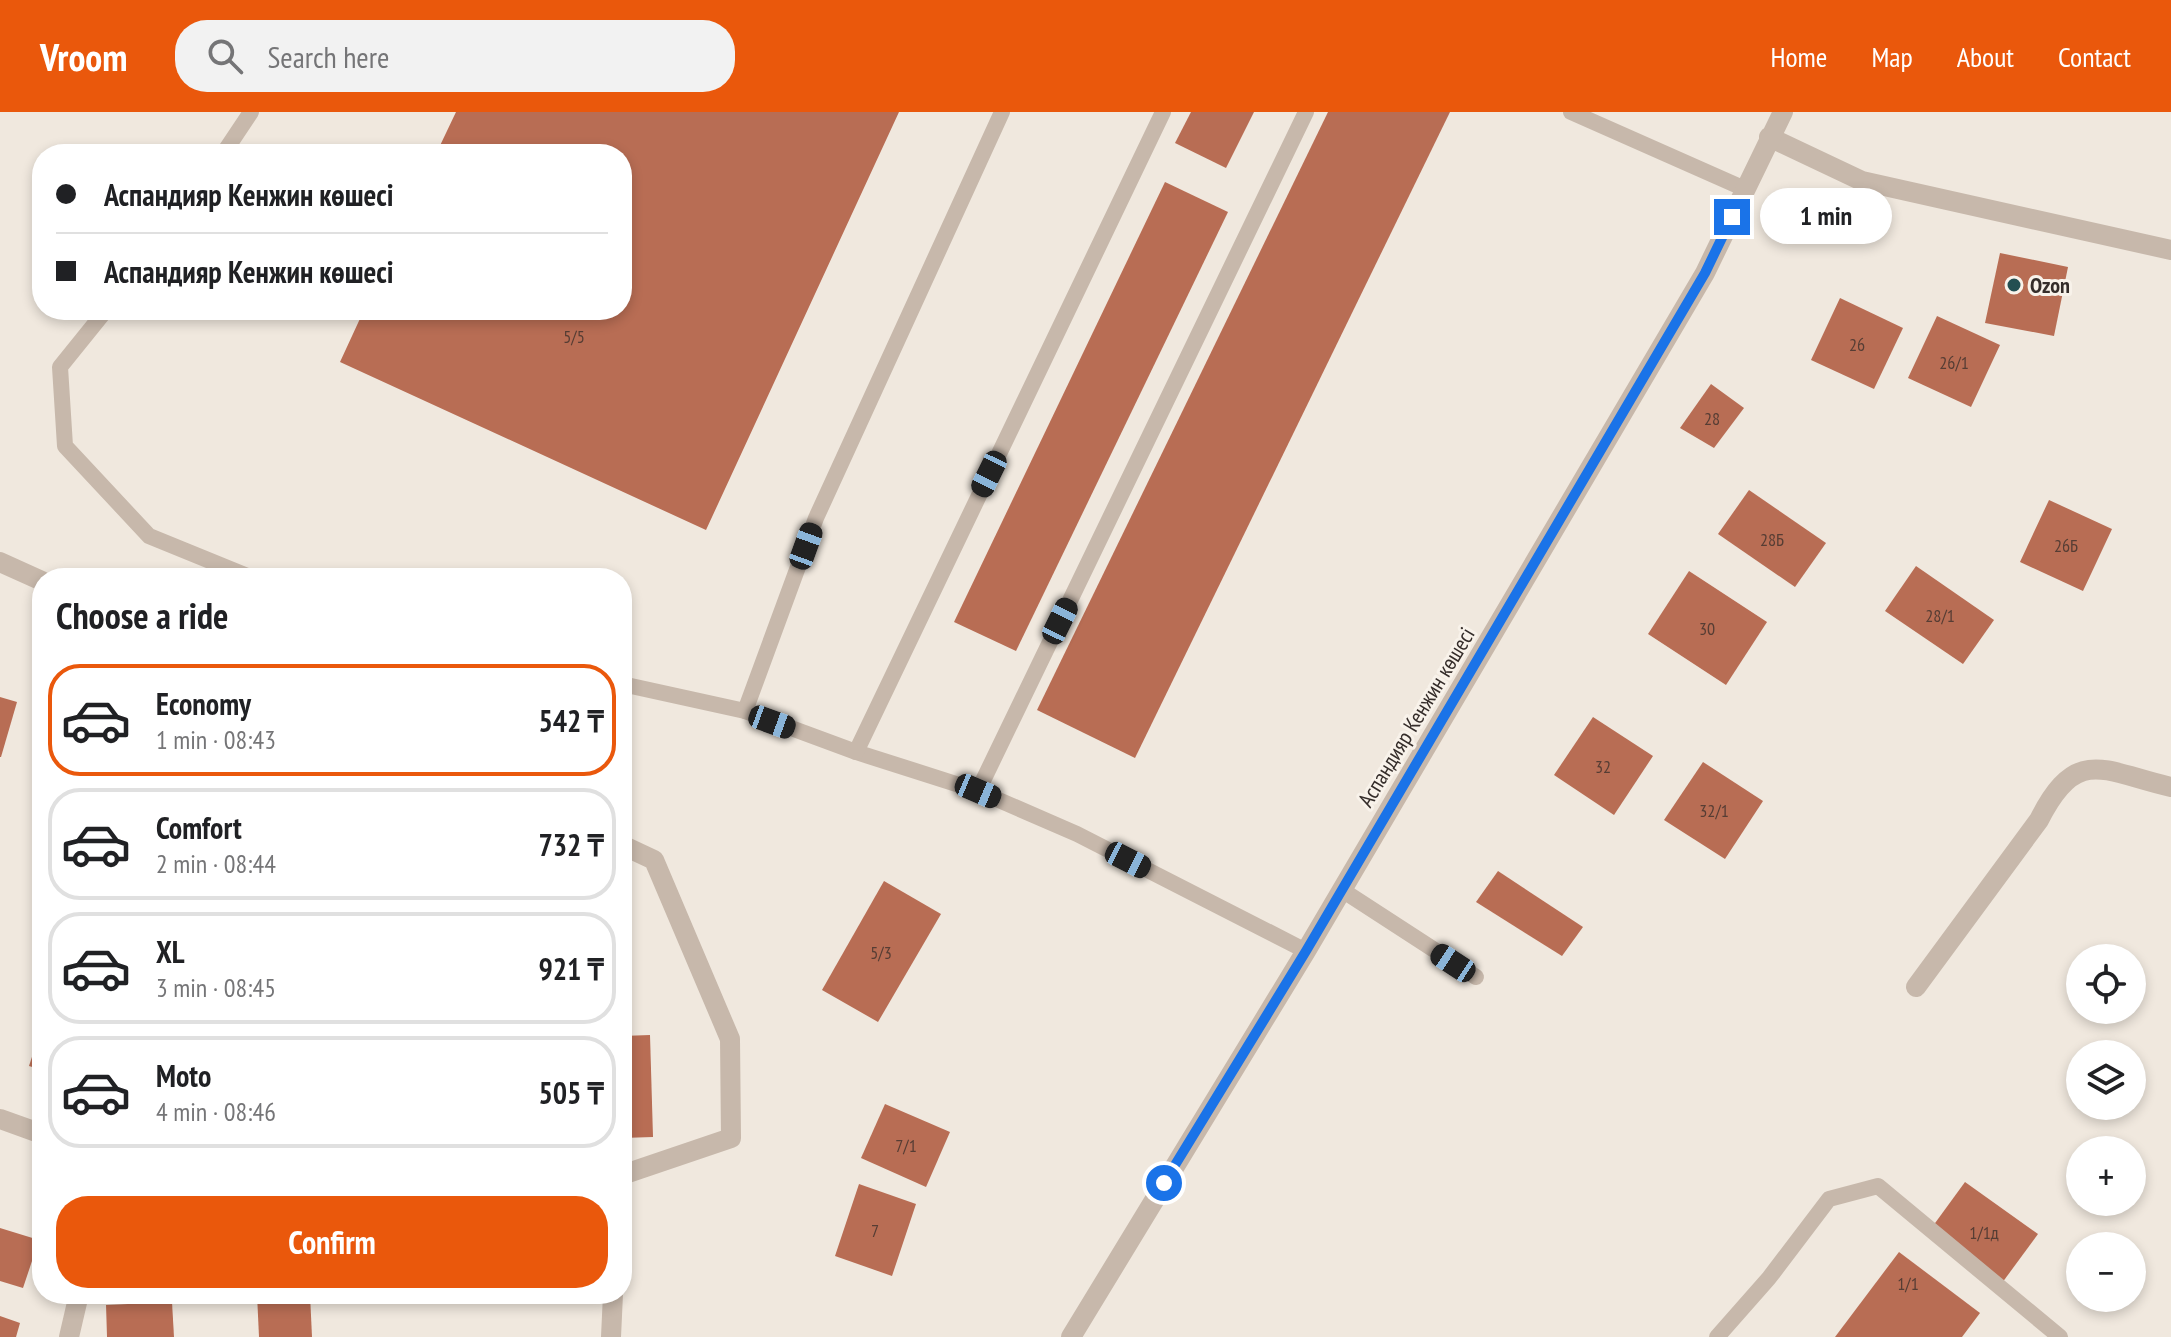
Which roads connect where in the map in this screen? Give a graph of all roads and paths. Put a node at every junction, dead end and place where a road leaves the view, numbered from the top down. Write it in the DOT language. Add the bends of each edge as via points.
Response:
graph roads {
  1 [pos="251,112"];
  2 [pos="1002,112"];
  3 [pos="1163,112"];
  4 [pos="1306,112"];
  5 [pos="1571,112"];
  6 [pos="1783,112"];
  7 [pos="1769,137"];
  8 [pos="230,144"];
  9 [pos="1745,189"];
  10 [pos="2171,250"];
  11 [pos="98,320"];
  12 [pos="0,562"];
  13 [pos="227,568"];
  14 [pos="32,576"];
  15 [pos="632,686"];
  16 [pos="745,711"];
  17 [pos="856,752"];
  18 [pos="2171,787"];
  19 [pos="978,791"];
  20 [pos="632,850"];
  21 [pos="1342,890"];
  22 [pos="1306,951"];
  23 [pos="1476,977"];
  24 [pos="1916,987"];
  25 [pos="0,1119"];
  26 [pos="32,1130"];
  27 [pos="632,1172"];
  28 [pos="77,1304"];
  29 [pos="613,1304"];
  30 [pos="69,1337"];
  31 [pos="611,1337"];
  32 [pos="1071,1337"];
  33 [pos="1717,1337"];
  34 [pos="2060,1337"];
  1 -- 8 [label="lane"];
  2 -- 16 [label="lane" via="816,518"];
  3 -- 17 [label="lane"];
  4 -- 19 [label="lane"];
  5 -- 9 [label="lane"];
  6 -- 7 [label="street, Аспандияр Кенжин көшесі"];
  7 -- 9 [label="street, Аспандияр Кенжин көшесі"];
  7 -- 10 [label="street" via="1862,181"];
  9 -- 21 [label="street, Аспандияр Кенжин көшесі" via="1705,273"];
  11 -- 13 [label="lane" via="60,367 65,446 149,536"];
  12 -- 14 [label="street"];
  15 -- 16 [label="lane"];
  16 -- 17 [label="lane"];
  17 -- 19 [label="lane"];
  18 -- 24 [label="street" via="2111,770 2085,769 2065,780"];
  19 -- 22 [label="lane" via="1077,834"];
  20 -- 27 [label="street" via="654,860 730,1039 731,1138"];
  21 -- 22 [label="street, Аспандияр Кенжин көшесі"];
  21 -- 23 [label="lane"];
  22 -- 32 [label="street, Аспандияр Кенжин көшесі"];
  25 -- 26 [label="street"];
  28 -- 30 [label="street"];
  29 -- 31 [label="street"];
  33 -- 34 [label="lane" via="1829,1199 1878,1186"];
}
